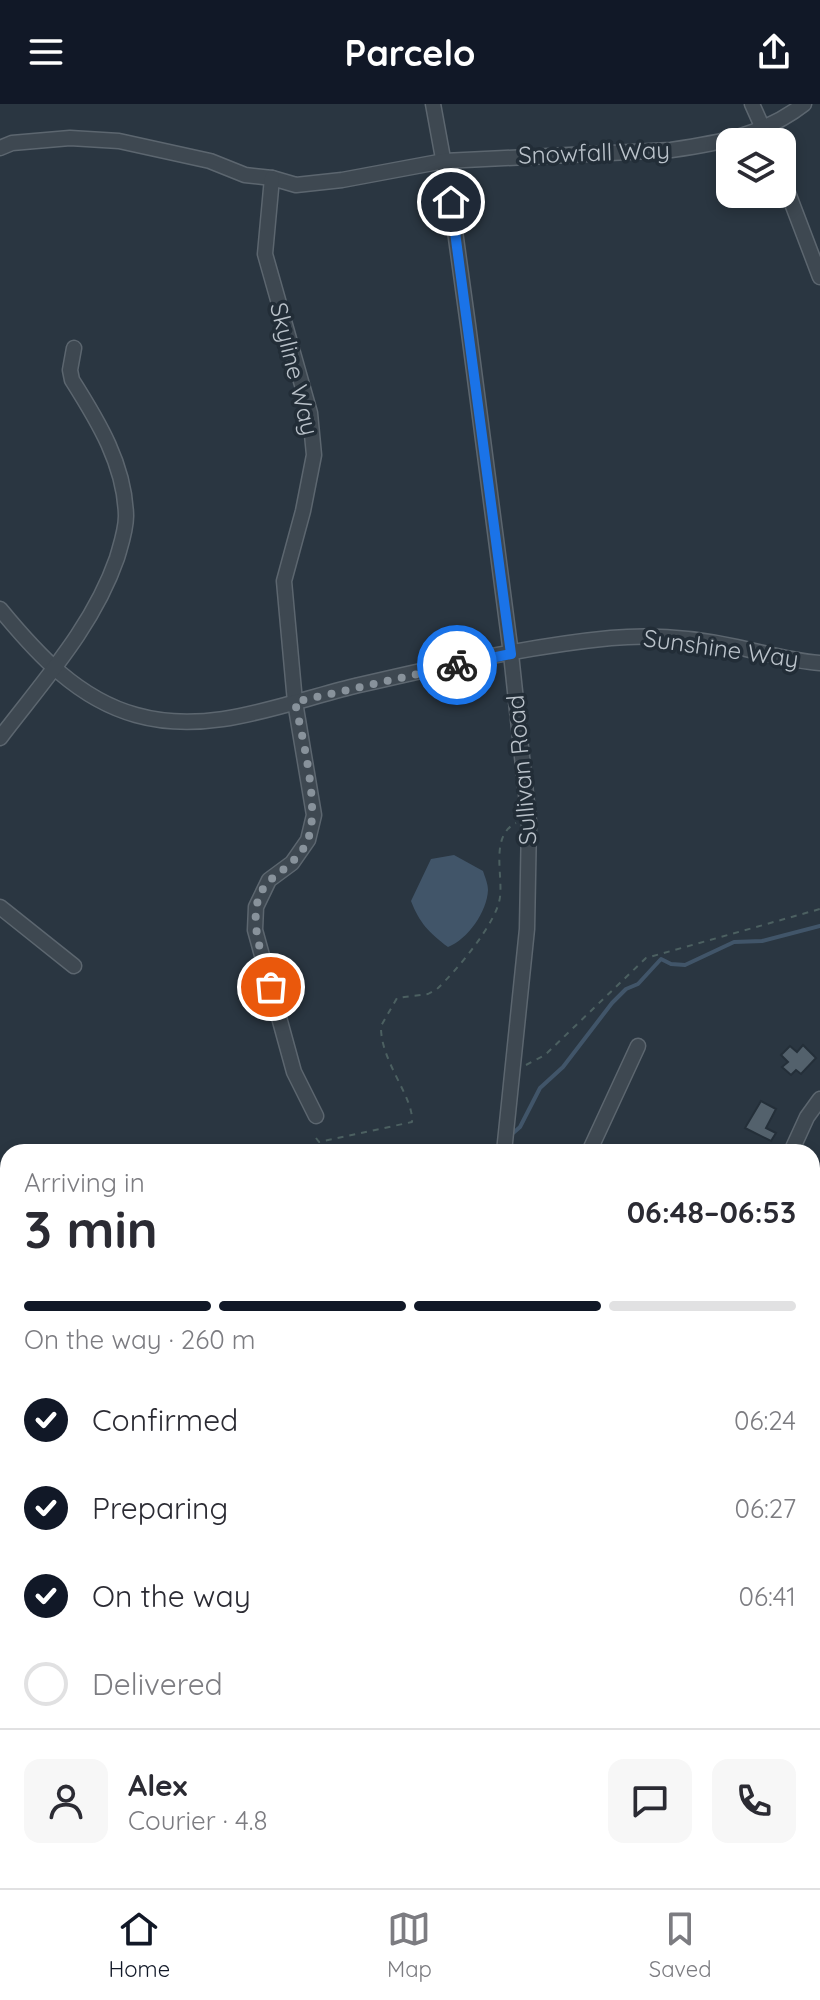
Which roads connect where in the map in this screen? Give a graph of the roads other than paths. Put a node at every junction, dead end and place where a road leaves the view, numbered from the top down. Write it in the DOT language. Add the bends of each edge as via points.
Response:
graph roads {
  1 [pos="433,104"];
  2 [pos="752,104"];
  3 [pos="804,104"];
  4 [pos="762,128"];
  5 [pos="776,128"];
  6 [pos="716,143"];
  7 [pos="0,148"];
  8 [pos="444,161"];
  9 [pos="272,178"];
  10 [pos="794,208"];
  11 [pos="820,277"];
  12 [pos="74,348"];
  13 [pos="0,609"];
  14 [pos="511,654"];
  15 [pos="820,663"];
  16 [pos="53,668"];
  17 [pos="295,702"];
  18 [pos="0,738"];
  19 [pos="0,907"];
  20 [pos="74,966"];
  21 [pos="638,1046"];
  22 [pos="820,1099"];
  23 [pos="316,1116"];
  24 [pos="505,1144"];
  25 [pos="593,1144"];
  26 [pos="795,1144"];
  1 -- 8 [label="street, Sullivan Road"];
  2 -- 4 [label="street"];
  3 -- 5 [label="street, Snowfall Way"];
  6 -- 8 [label="street, Snowfall Way" via="671,150"];
  7 -- 9 [label="street, Snowfall Way" via="70,138 119,141"];
  8 -- 9 [label="street, Snowfall Way" via="296,185"];
  8 -- 14 [label="street, Sullivan Road"];
  9 -- 17 [label="street, Skyline Way" via="265,254 310,413 314,455 284,581"];
  10 -- 11 [label="street"];
  12 -- 16 [label="street" via="72,380 109,444 126,517 100,601"];
  13 -- 16 [label="street, Sunshine Way"];
  14 -- 15 [label="street, Sunshine Way" via="608,638 651,637"];
  14 -- 17 [label="street, Sunshine Way"];
  14 -- 24 [label="street, Sullivan Road" via="529,822 527,929"];
  16 -- 17 [label="street, Sunshine Way" via="107,704 180,723 241,717"];
  16 -- 18 [label="street"];
  17 -- 23 [label="street, Skyline Way" via="314,815 308,840 292,863 269,880 256,907 255,930 294,1072"];
  19 -- 20 [label="street"];
  21 -- 25 [label="street"];
  22 -- 26 [label="street"];
}
